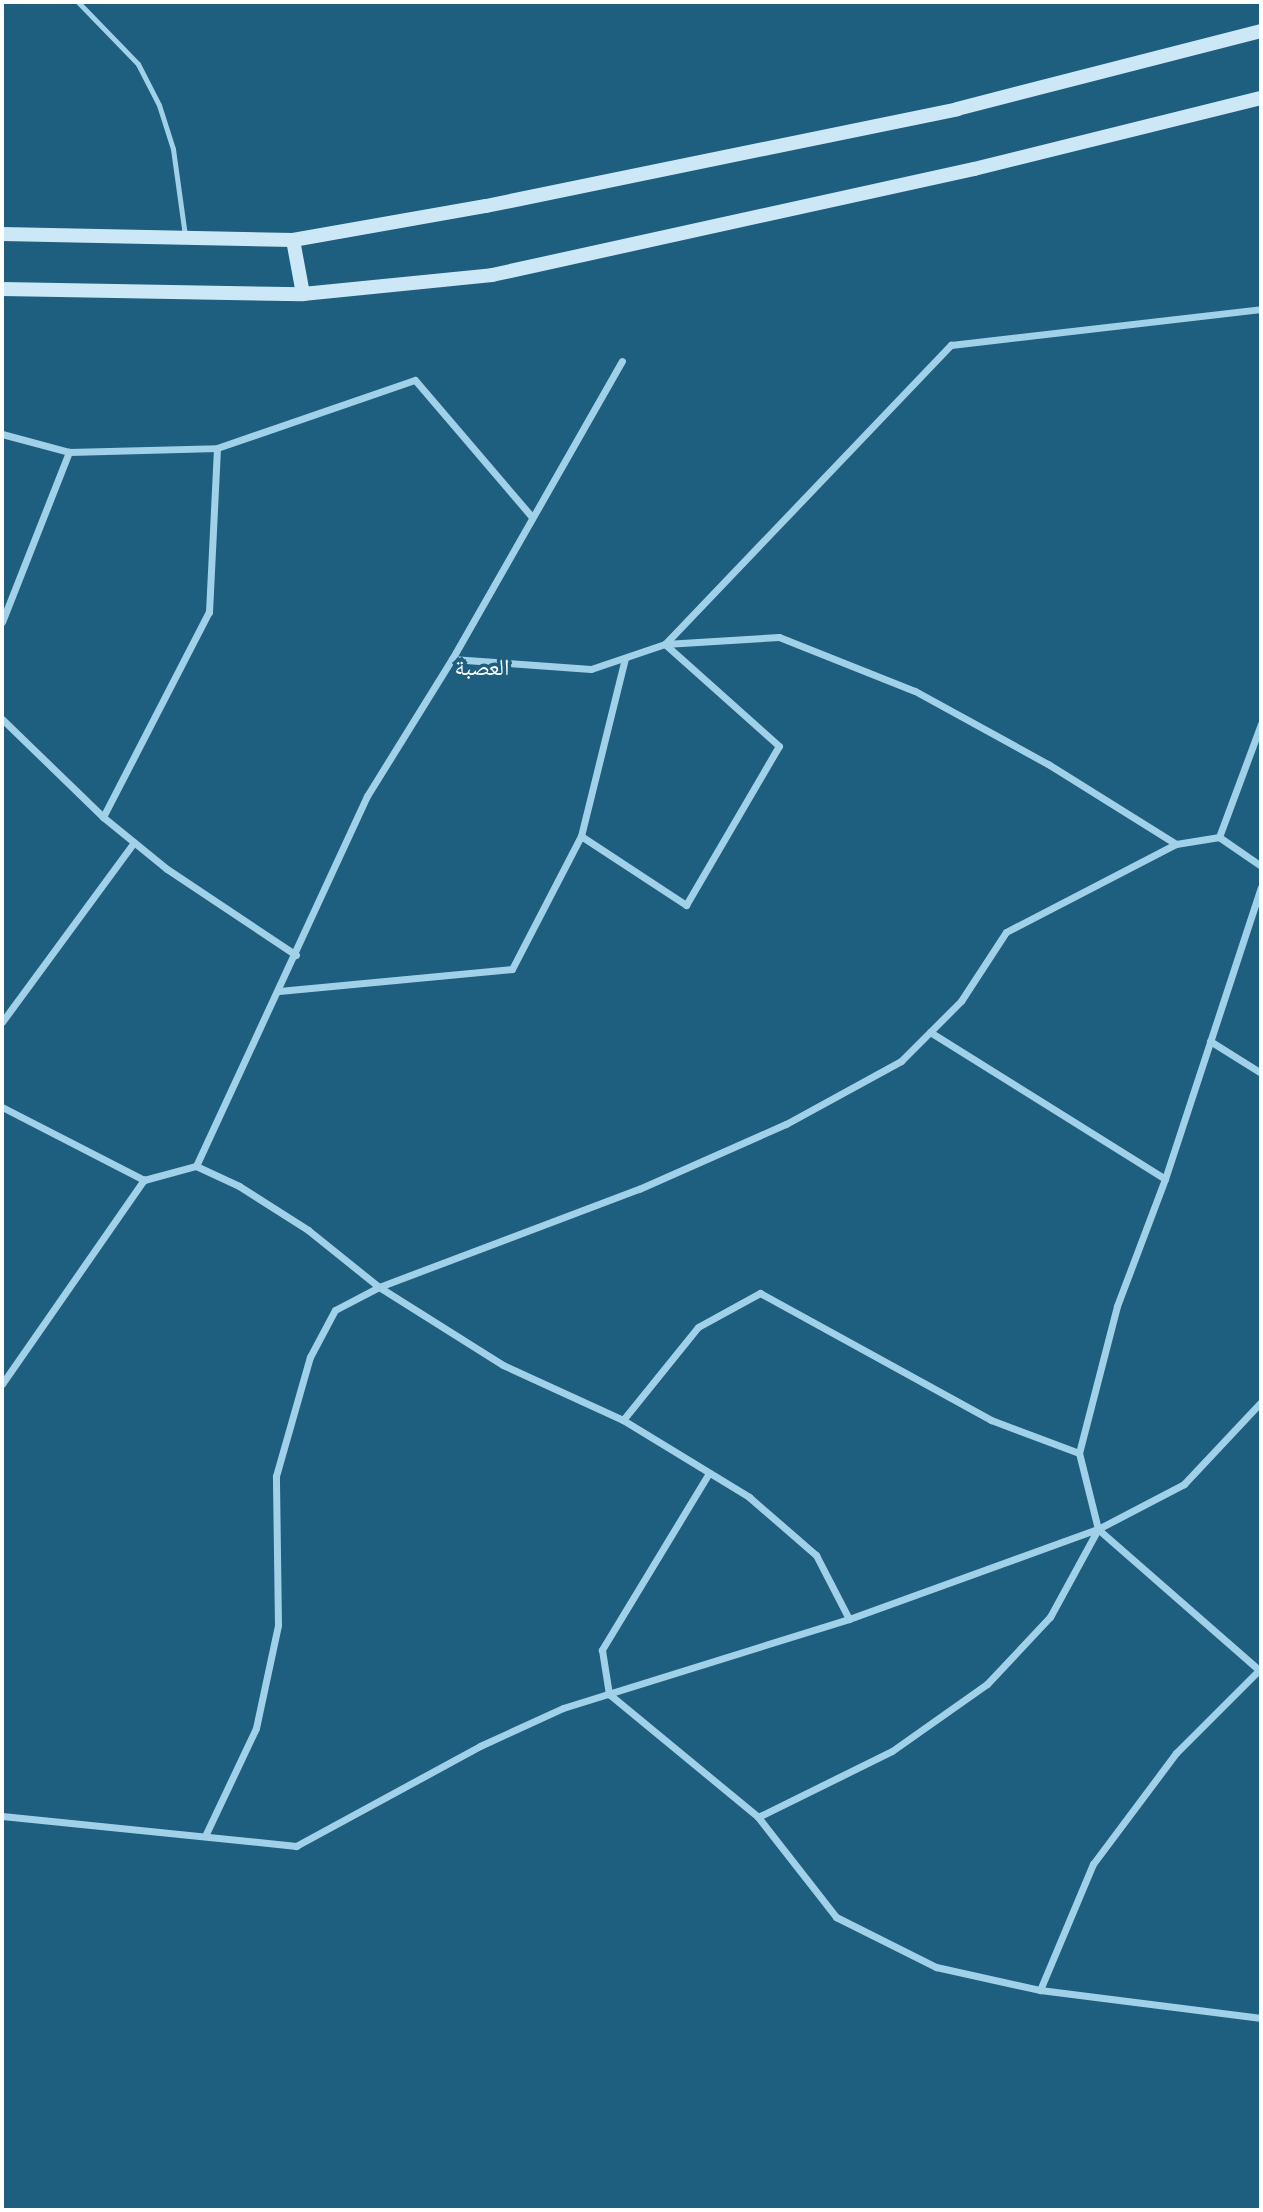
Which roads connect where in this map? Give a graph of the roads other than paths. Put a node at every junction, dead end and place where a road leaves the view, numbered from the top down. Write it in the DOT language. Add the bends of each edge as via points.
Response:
graph roads {
  1 [pos="78,2"];
  2 [pos="1261,32"];
  3 [pos="1261,98"];
  4 [pos="2,234"];
  5 [pos="186,238"];
  6 [pos="293,240"];
  7 [pos="2,289"];
  8 [pos="303,294"];
  9 [pos="1261,309"];
  10 [pos="622,361"];
  11 [pos="2,435"];
  12 [pos="217,448"];
  13 [pos="69,452"];
  14 [pos="531,516"];
  15 [pos="2,622"];
  16 [pos="665,644"];
  17 [pos="625,657"];
  18 [pos="452,660"];
  19 [pos="2,719"];
  20 [pos="1261,724"];
  21 [pos="103,817"];
  22 [pos="581,836"];
  23 [pos="1219,838"];
  24 [pos="134,842"];
  25 [pos="1175,844"];
  26 [pos="1261,866"];
  27 [pos="1261,887"];
  28 [pos="296,955"];
  29 [pos="279,991"];
  30 [pos="2,1022"];
  31 [pos="930,1032"];
  32 [pos="1210,1041"];
  33 [pos="1261,1073"];
  34 [pos="2,1107"];
  35 [pos="195,1166"];
  36 [pos="1165,1179"];
  37 [pos="144,1180"];
  38 [pos="379,1287"];
  39 [pos="2,1384"];
  40 [pos="1261,1402"];
  41 [pos="623,1420"];
  42 [pos="1079,1453"];
  43 [pos="709,1473"];
  44 [pos="1098,1529"];
  45 [pos="849,1619"];
  46 [pos="1260,1669"];
  47 [pos="609,1694"];
  48 [pos="2,1816"];
  49 [pos="758,1817"];
  50 [pos="205,1836"];
  51 [pos="1040,1990"];
  52 [pos="1261,2018"];
  1 -- 5 [label="lane" via="138,64 159,105 173,149"];
  2 -- 6 [label="main road" via="957,109"];
  3 -- 8 [label="main road" via="974,169 492,275"];
  4 -- 5 [label="main road"];
  5 -- 6 [label="main road"];
  6 -- 8 [label="main road"];
  7 -- 8 [label="main road"];
  9 -- 16 [label="street" via="951,345"];
  10 -- 14 [label="street"];
  11 -- 13 [label="street"];
  12 -- 13 [label="street"];
  12 -- 14 [label="street" via="415,380"];
  12 -- 21 [label="street" via="209,612"];
  13 -- 15 [label="street"];
  14 -- 18 [label="street"];
  16 -- 17 [label="street"];
  16 -- 22 [label="street" via="779,746 686,905"];
  16 -- 25 [label="street" via="779,637 915,691 1048,764"];
  17 -- 18 [label="street" via="591,668"];
  17 -- 22 [label="street"];
  18 -- 28 [label="street" via="367,796"];
  19 -- 21 [label="street"];
  20 -- 23 [label="street"];
  21 -- 24 [label="street"];
  22 -- 29 [label="street" via="512,969"];
  23 -- 25 [label="street"];
  23 -- 26 [label="street"];
  24 -- 28 [label="street"];
  24 -- 30 [label="street"];
  25 -- 31 [label="street" via="1006,932 961,1001"];
  27 -- 32 [label="street"];
  28 -- 29 [label="street"];
  29 -- 35 [label="street"];
  31 -- 36 [label="street"];
  31 -- 38 [label="street" via="901,1061 786,1124 639,1189"];
  32 -- 33 [label="street"];
  32 -- 36 [label="street"];
  34 -- 37 [label="street"];
  35 -- 37 [label="street"];
  35 -- 38 [label="street" via="239,1186 308,1230"];
  36 -- 42 [label="street" via="1117,1306"];
  37 -- 39 [label="street"];
  38 -- 41 [label="street" via="503,1365"];
  38 -- 50 [label="street" via="335,1310 310,1357 276,1476 278,1625 259,1715"];
  40 -- 44 [label="street" via="1184,1484"];
  41 -- 42 [label="street" via="698,1326 760,1293 991,1420"];
  41 -- 43 [label="street"];
  42 -- 44 [label="street"];
  43 -- 45 [label="street" via="749,1497 816,1555"];
  43 -- 47 [label="street" via="602,1650"];
  44 -- 45 [label="street"];
  44 -- 46 [label="street"];
  44 -- 49 [label="street" via="1050,1617 987,1684 892,1751"];
  45 -- 47 [label="street"];
  46 -- 51 [label="street" via="1176,1753 1093,1864"];
  47 -- 49 [label="street"];
  47 -- 50 [label="street" via="563,1708 480,1746 296,1846"];
  48 -- 50 [label="street"];
  49 -- 51 [label="street" via="836,1917 936,1966"];
  51 -- 52 [label="street"];
}
